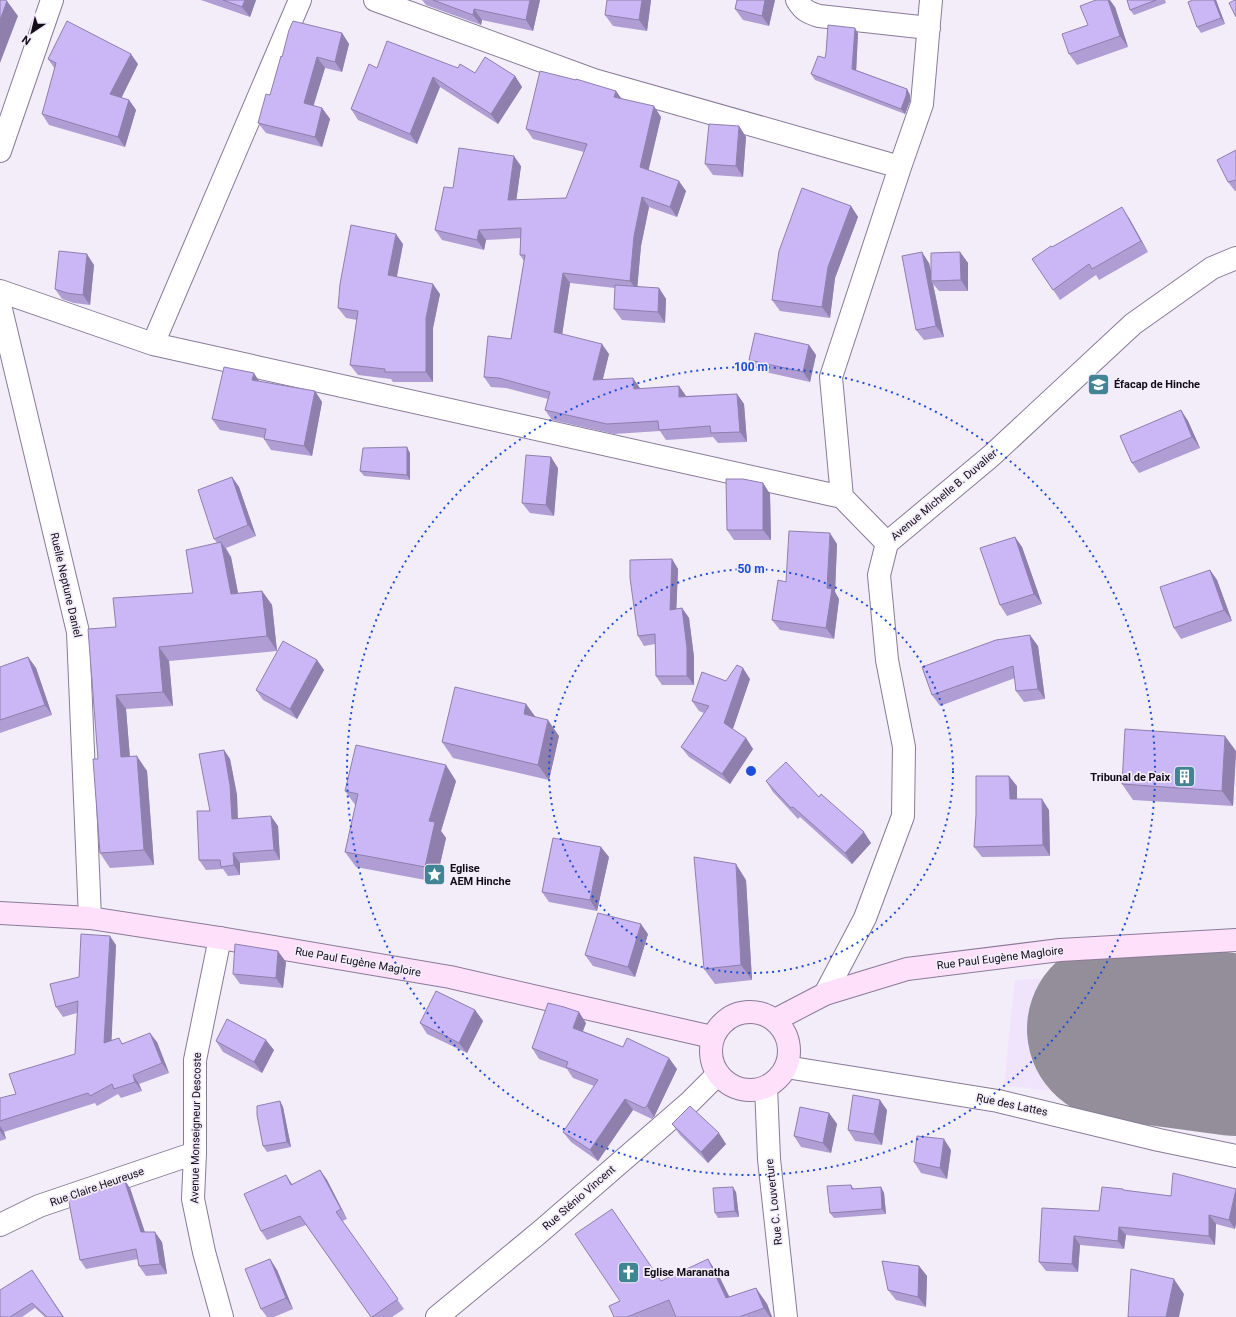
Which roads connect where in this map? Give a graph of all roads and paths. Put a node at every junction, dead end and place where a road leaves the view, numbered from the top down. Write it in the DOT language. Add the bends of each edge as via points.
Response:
graph roads {
  1 [pos="52,0"];
  2 [pos="300,0"];
  3 [pos="375,0"];
  4 [pos="797,0"];
  5 [pos="931,0"];
  6 [pos="929,28"];
  7 [pos="0,151"];
  8 [pos="900,167"];
  9 [pos="1236,258"];
  10 [pos="0,291"];
  11 [pos="0,305"];
  12 [pos="153,344"];
  13 [pos="842,497"];
  14 [pos="887,543"];
  15 [pos="0,913"];
  16 [pos="90,918"];
  17 [pos="220,938"];
  18 [pos="1236,940"];
  19 [pos="825,994"];
  20 [pos="775,1020"];
  21 [pos="712,1037"];
  22 [pos="786,1067"];
  23 [pos="718,1074"];
  24 [pos="766,1087"];
  25 [pos="195,1153"];
  26 [pos="1236,1156"];
  27 [pos="0,1225"];
  28 [pos="222,1317"];
  29 [pos="437,1317"];
  30 [pos="786,1317"];
  1 -- 7 [label="street"];
  2 -- 12 [label="street"];
  3 -- 8 [label="street" via="594,80"];
  4 -- 6 [label="street" via="803,9 819,16"];
  5 -- 6 [label="street"];
  6 -- 8 [label="street" via="922,104"];
  8 -- 13 [label="street" via="831,377"];
  9 -- 14 [label="street, Avenue Michelle B. Duvalier" via="1212,268 1133,324 991,456"];
  10 -- 12 [label="street"];
  11 -- 16 [label="street, Ruelle Neptune Daniel" via="78,632"];
  12 -- 13 [label="street"];
  13 -- 14 [label="street"];
  14 -- 19 [label="street, Avenue Michelle B. Duvalier" via="879,575 887,660 904,747 903,816 865,918"];
  15 -- 16 [label="main road, Rue Paul Eugène Magloire"];
  16 -- 17 [label="main road, Rue Paul Eugène Magloire"];
  17 -- 21 [label="main road, Rue Paul Eugène Magloire" via="450,977"];
  17 -- 25 [label="street, Avenue Monseigneur Descoste" via="195,1060"];
  18 -- 19 [label="main road, Rue Paul Eugène Magloire" via="1060,950 907,969"];
  19 -- 20 [label="main road, Rue Paul Eugène Magloire"];
  20 -- 21 [label="main road" via="761,1013 746,1011 732,1015 720,1024"];
  20 -- 22 [label="main road" via="788,1041"];
  21 -- 23 [label="main road" via="710,1057"];
  22 -- 24 [label="main road" via="778,1079"];
  22 -- 26 [label="street, Rue des Lattes" via="998,1101"];
  23 -- 24 [label="main road" via="725,1082 739,1088 755,1090"];
  23 -- 29 [label="street, Rue Sténio Vincent" via="678,1113"];
  24 -- 30 [label="street, Rue C. Louverture" via="769,1159"];
  25 -- 27 [label="street, Rue Claire Heureuse" via="39,1206"];
  25 -- 28 [label="street, Avenue Monseigneur Descoste" via="193,1199"];
}
